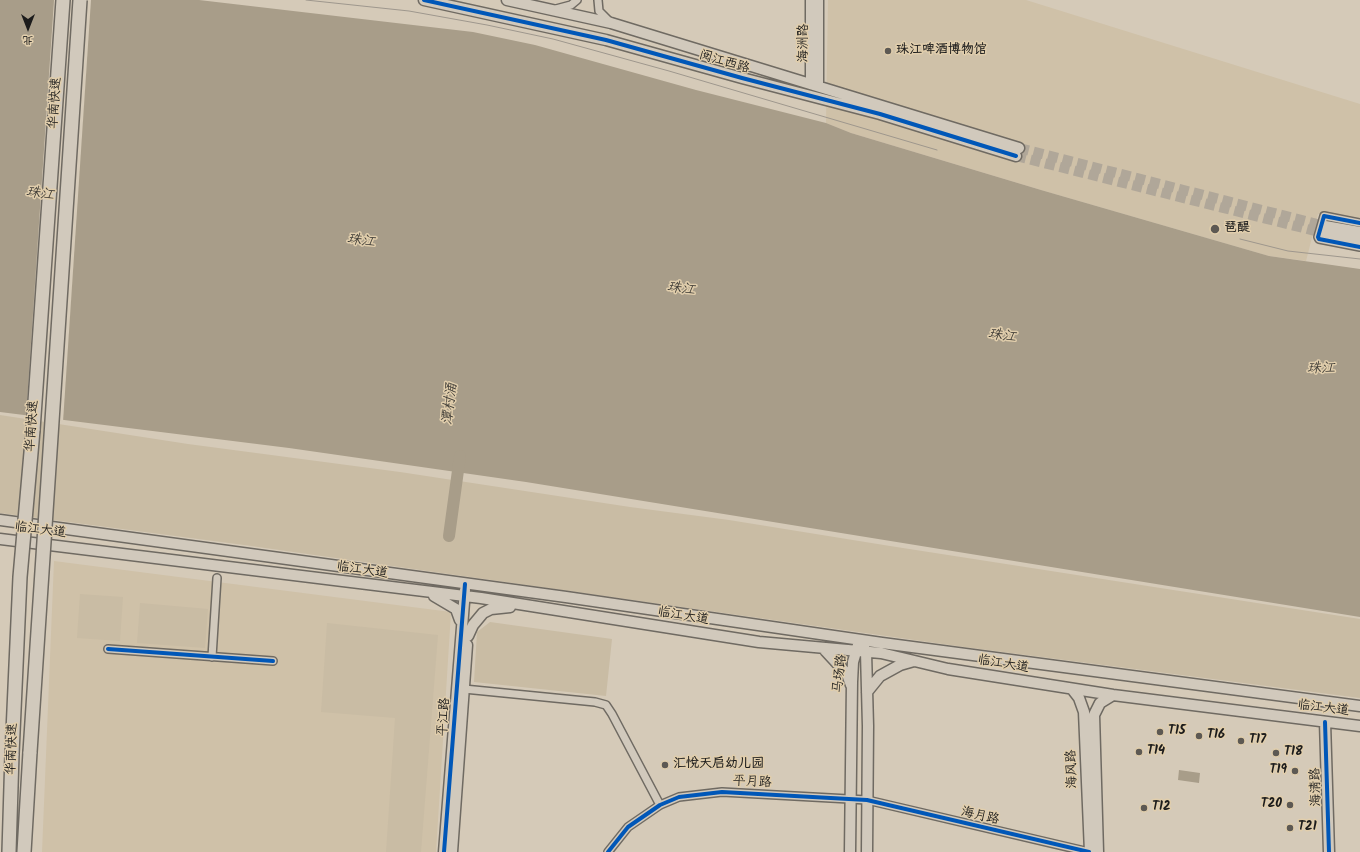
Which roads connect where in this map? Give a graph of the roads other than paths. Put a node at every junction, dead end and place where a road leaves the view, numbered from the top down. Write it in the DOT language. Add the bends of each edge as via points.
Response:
graph roads {
  1 [pos="63,0"];
  2 [pos="80,0"];
  3 [pos="424,0"];
  4 [pos="507,0"];
  5 [pos="577,0"];
  6 [pos="598,0"];
  7 [pos="811,0"];
  8 [pos="818,0"];
  9 [pos="553,10"];
  10 [pos="611,23"];
  11 [pos="814,84"];
  12 [pos="1360,223"];
  13 [pos="1360,232"];
  14 [pos="1360,240"];
  15 [pos="1360,247"];
  16 [pos="0,520"];
  17 [pos="0,539"];
  18 [pos="217,578"];
  19 [pos="468,584"];
  20 [pos="427,592"];
  21 [pos="467,597"];
  22 [pos="566,597"];
  23 [pos="530,607"];
  24 [pos="563,612"];
  25 [pos="759,625"];
  26 [pos="464,636"];
  27 [pos="861,640"];
  28 [pos="759,642"];
  29 [pos="823,648"];
  30 [pos="108,649"];
  31 [pos="855,652"];
  32 [pos="866,652"];
  33 [pos="951,652"];
  34 [pos="212,657"];
  35 [pos="915,660"];
  36 [pos="273,661"];
  37 [pos="948,669"];
  38 [pos="464,689"];
  39 [pos="852,689"];
  40 [pos="1072,689"];
  41 [pos="866,692"];
  42 [pos="1113,695"];
  43 [pos="1360,706"];
  44 [pos="1325,722"];
  45 [pos="1360,726"];
  46 [pos="851,799"];
  47 [pos="867,800"];
  48 [pos="660,805"];
  49 [pos="26,828"];
  50 [pos="10,834"];
  51 [pos="4,852"];
  52 [pos="9,852"];
  53 [pos="24,852"];
  54 [pos="28,852"];
  55 [pos="444,852"];
  56 [pos="452,852"];
  57 [pos="608,852"];
  58 [pos="850,852"];
  59 [pos="867,852"];
  60 [pos="1089,852"];
  61 [pos="1098,852"];
  62 [pos="1329,852"];
  1 -- 50 [label="highway, 华南快速, bridge" via="20,578"];
  2 -- 49 [label="highway, 华南快速, bridge"];
  3 -- 11 [label="main road, 阅江西路" via="606,40 1017,152"];
  4 -- 9 [label="main road, 阅江西路"];
  5 -- 9 [label="street" via="571,5"];
  6 -- 10 [label="street" via="600,11"];
  7 -- 11 [label="main road, 海洲路"];
  8 -- 11 [label="main road, 海洲路"];
  9 -- 10 [label="main road, 阅江西路"];
  10 -- 11 [label="main road, 阅江西路"];
  12 -- 15 [label="street" via="1324,216 1318,237"];
  13 -- 14 [label="main road" via="1324,230"];
  16 -- 19 [label="main road, 临江大道"];
  17 -- 20 [label="main road, 临江大道"];
  18 -- 34 [label="street"];
  19 -- 21 [label="main road, 平江路"];
  19 -- 22 [label="main road, 临江大道"];
  20 -- 21 [label="main road, 临江大道"];
  20 -- 26 [label="main road" via="456,609"];
  21 -- 23 [label="main road, 临江大道"];
  21 -- 26 [label="main road, 平江路"];
  22 -- 24 [label="main road" via="559,601 558,605"];
  22 -- 25 [label="main road, 临江大道"];
  23 -- 24 [label="main road, 临江大道"];
  23 -- 26 [label="main road" via="491,609 477,619"];
  24 -- 28 [label="main road, 临江大道"];
  25 -- 27 [label="main road, 临江大道"];
  25 -- 28 [label="main road" via="765,629 766,635"];
  26 -- 38 [label="main road, 平江路"];
  26 -- 55 [label="main road, 平江路"];
  27 -- 31 [label="main road, 马场路"];
  27 -- 32 [label="main road, 马场路"];
  27 -- 33 [label="main road, 临江大道"];
  28 -- 29 [label="main road, 临江大道"];
  29 -- 31 [label="main road, 临江大道"];
  29 -- 39 [label="main road" via="847,674"];
  30 -- 34 [label="street"];
  31 -- 32 [label="main road, 临江大道"];
  31 -- 39 [label="main road, 马场路"];
  32 -- 35 [label="main road, 临江大道"];
  32 -- 41 [label="main road, 马场路"];
  33 -- 37 [label="main road" via="941,658"];
  33 -- 43 [label="main road, 临江大道"];
  34 -- 36 [label="street"];
  35 -- 37 [label="main road, 临江大道"];
  35 -- 41 [label="main road" via="880,676"];
  37 -- 40 [label="main road, 临江大道"];
  38 -- 48 [label="street" via="606,705"];
  38 -- 56 [label="main road, 平江路"];
  39 -- 41 [label="main road" via="860,684"];
  39 -- 46 [label="main road, 马场路"];
  40 -- 42 [label="main road, 临江大道"];
  40 -- 60 [label="main road, 海风路" via="1084,712"];
  41 -- 47 [label="main road, 马场路"];
  42 -- 44 [label="main road, 临江大道"];
  42 -- 61 [label="main road, 海风路" via="1100,703 1094,715"];
  44 -- 45 [label="main road, 临江大道"];
  44 -- 62 [label="main road, 海清路"];
  46 -- 47 [label="street, 平月路"];
  46 -- 48 [label="street, 平月路" via="722,792 678,797"];
  46 -- 58 [label="main road, 马场路"];
  47 -- 59 [label="main road, 马场路"];
  47 -- 60 [label="street, 海月路"];
  48 -- 57 [label="street, 平月路" via="628,827"];
  49 -- 53 [label="highway, 华南快速"];
  49 -- 54 [label="highway"];
  50 -- 51 [label="highway"];
  50 -- 52 [label="highway, 华南快速"];
}
